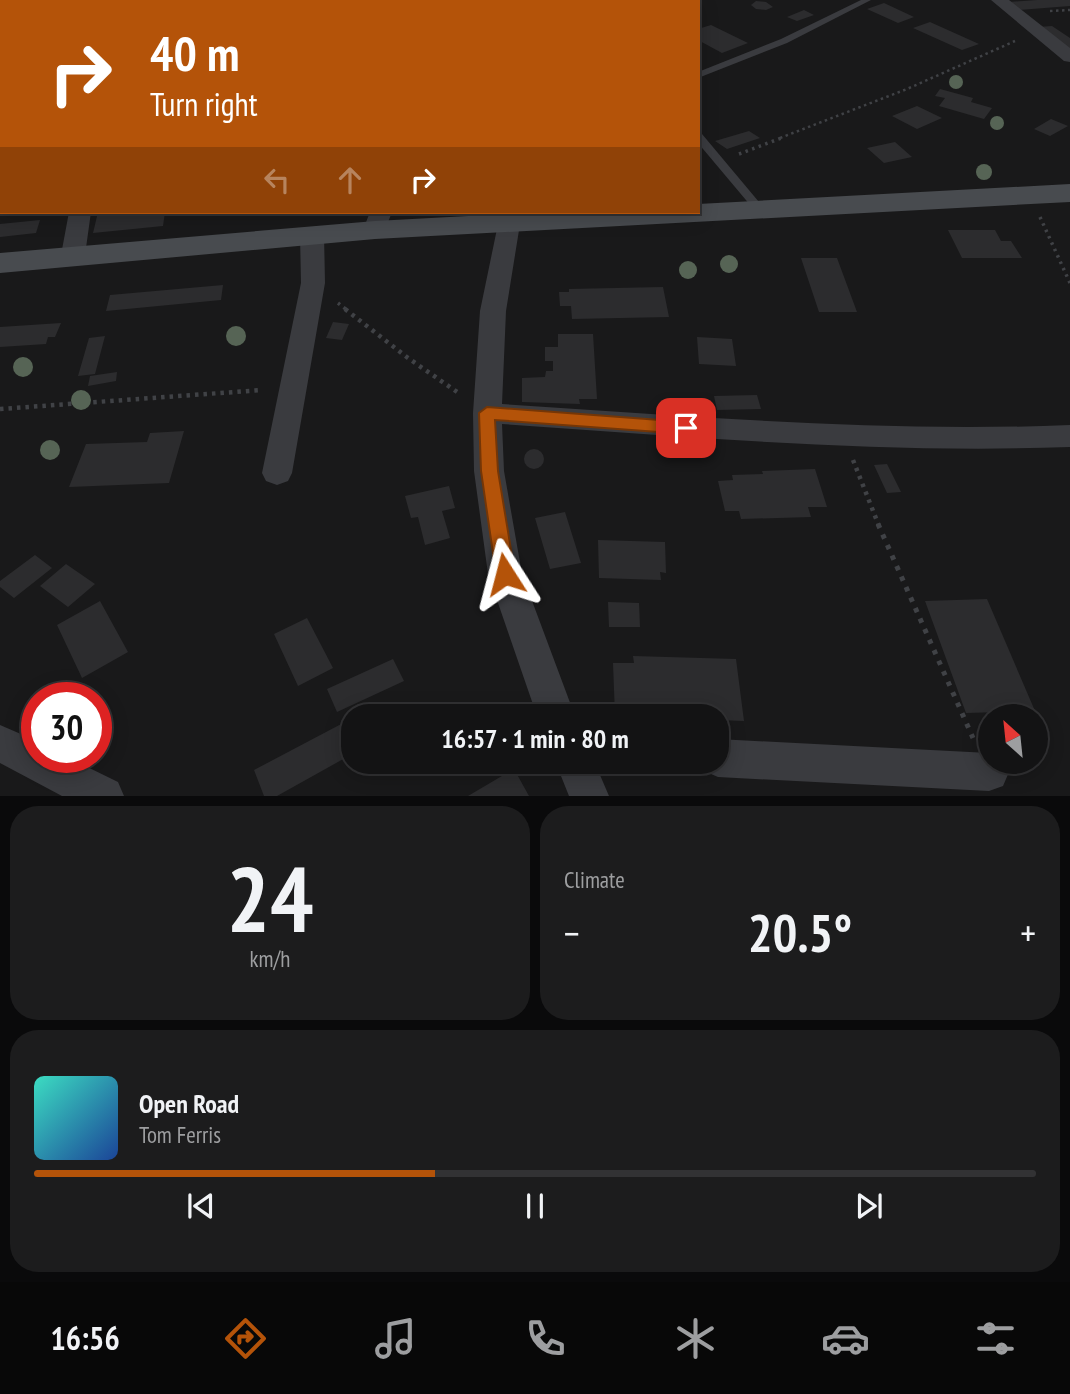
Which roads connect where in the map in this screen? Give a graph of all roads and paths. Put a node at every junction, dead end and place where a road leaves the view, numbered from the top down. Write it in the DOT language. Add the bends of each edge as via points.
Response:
graph roads {
  1 [pos="867,0"];
  2 [pos="999,0"];
  3 [pos="1032,28"];
  4 [pos="1070,57"];
  5 [pos="700,74"];
  6 [pos="700,138"];
  7 [pos="721,161"];
  8 [pos="1070,193"];
  9 [pos="1021,196"];
  10 [pos="760,210"];
  11 [pos="700,213"];
  12 [pos="80,214"];
  13 [pos="688,214"];
  14 [pos="378,221"];
  15 [pos="509,224"];
  16 [pos="312,234"];
  17 [pos="73,255"];
  18 [pos="0,262"];
  19 [pos="1070,282"];
  20 [pos="313,283"];
  21 [pos="295,388"];
  22 [pos="0,409"];
  23 [pos="487,413"];
  24 [pos="845,436"];
  25 [pos="1070,436"];
  26 [pos="277,473"];
  27 [pos="552,704"];
  28 [pos="0,743"];
  29 [pos="978,748"];
  30 [pos="729,759"];
  31 [pos="978,771"];
  32 [pos="580,774"];
  33 [pos="104,796"];
  34 [pos="589,796"];
  1 -- 5 [label="lane" via="784,41"];
  2 -- 3 [label="street"];
  3 -- 4 [label="street"];
  3 -- 7 [label="path" via="1016,40 907,89"];
  6 -- 7 [label="lane"];
  7 -- 10 [label="lane"];
  8 -- 9 [label="main road"];
  9 -- 10 [label="main road"];
  9 -- 19 [label="path" via="1036,210"];
  10 -- 11 [label="main road"];
  12 -- 17 [label="street"];
  13 -- 15 [label="main road"];
  14 -- 15 [label="main road"];
  14 -- 16 [label="main road"];
  15 -- 23 [label="street" via="493,311"];
  16 -- 17 [label="main road"];
  16 -- 20 [label="street"];
  17 -- 18 [label="main road"];
  20 -- 21 [label="street"];
  20 -- 23 [label="path"];
  21 -- 22 [label="path"];
  21 -- 26 [label="street"];
  23 -- 24 [label="street"];
  23 -- 27 [label="street" via="489,471 505,574"];
  24 -- 25 [label="street"];
  24 -- 29 [label="path" via="889,553"];
  28 -- 33 [label="street"];
  30 -- 31 [label="street"];
  32 -- 34 [label="street"];
}
